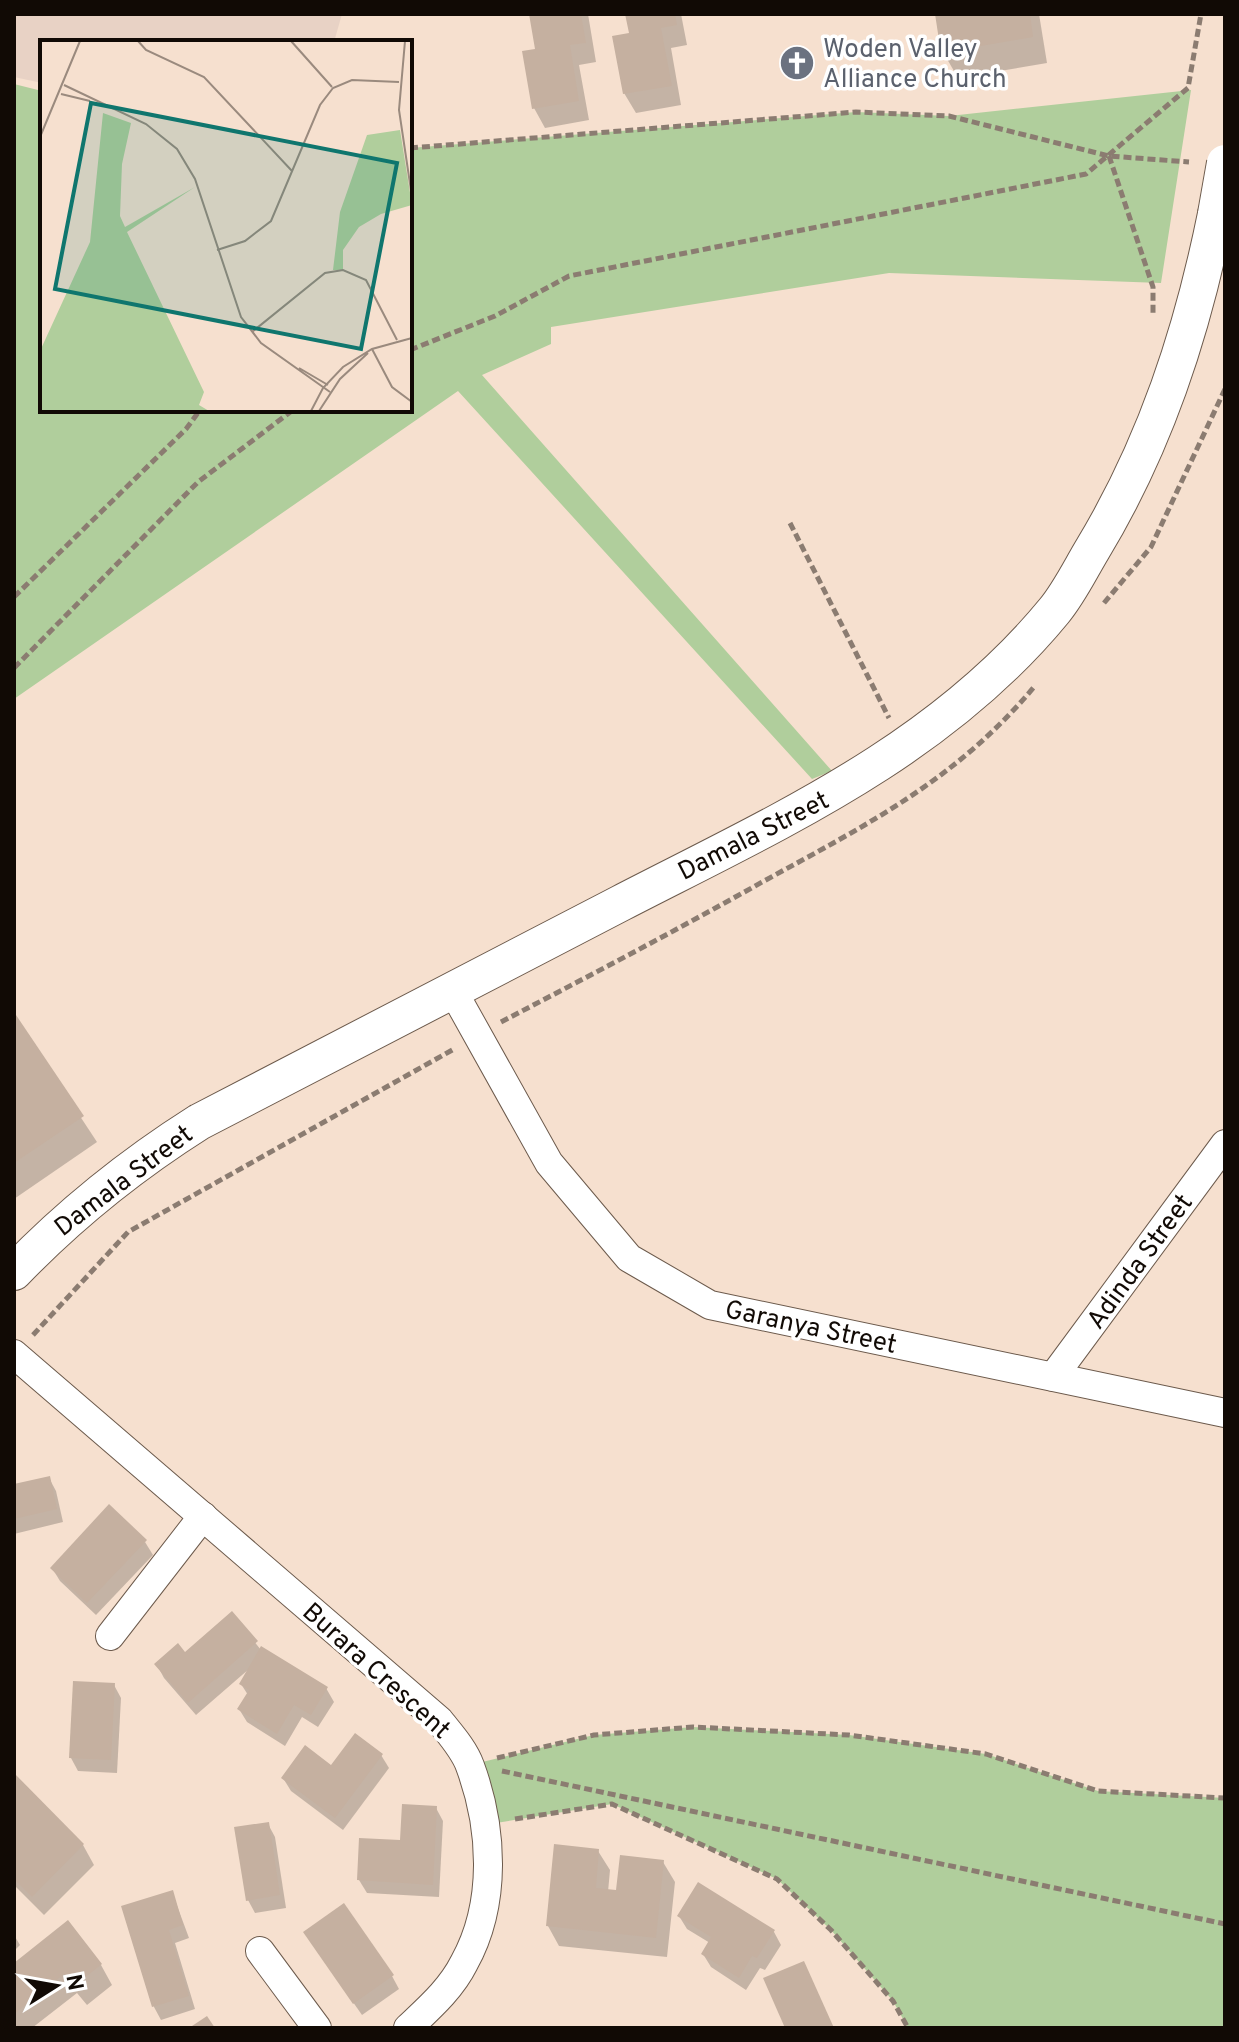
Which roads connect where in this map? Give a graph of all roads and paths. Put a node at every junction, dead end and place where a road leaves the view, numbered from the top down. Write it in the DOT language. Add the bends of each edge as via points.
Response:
graph roads {
  1 [pos="1201,14"];
  2 [pos="412,148"];
  3 [pos="1109,156"];
  4 [pos="1189,162"];
  5 [pos="1225,163"];
  6 [pos="1153,329"];
  7 [pos="412,349"];
  8 [pos="199,412"];
  9 [pos="290,412"];
  10 [pos="790,523"];
  11 [pos="14,597"];
  12 [pos="14,668"];
  13 [pos="903,713"];
  14 [pos="453,991"];
  15 [pos="1225,1144"];
  16 [pos="14,1272"];
  17 [pos="14,1354"];
  18 [pos="1053,1377"];
  19 [pos="1225,1413"];
  20 [pos="203,1516"];
  21 [pos="110,1636"];
  22 [pos="470,1765"];
  23 [pos="1225,1798"];
  24 [pos="484,1825"];
  25 [pos="1225,1924"];
  26 [pos="260,1951"];
  27 [pos="317,2028"];
  28 [pos="408,2028"];
  29 [pos="908,2028"];
  1 -- 3 [label="path" via="1188,88"];
  2 -- 3 [label="path" via="856,112 949,116"];
  3 -- 4 [label="path"];
  3 -- 6 [label="path" via="1153,287"];
  3 -- 7 [label="path" via="1086,174 569,276 495,316"];
  5 -- 14 [label="street, Damala Street, bridge" via="1202,280 1174,380 1145,449 1056,608 1004,667 944,720 831,795"];
  8 -- 11 [label="path"];
  9 -- 12 [label="path" via="198,482"];
  10 -- 13 [label="path" via="891,723"];
  14 -- 16 [label="street, Damala Street" via="199,1122 147,1155 52,1233"];
  14 -- 18 [label="street, Garanya Street" via="549,1163 629,1258 710,1305"];
  15 -- 18 [label="street, Adinda Street"];
  17 -- 20 [label="street, Burara Crescent"];
  18 -- 19 [label="street, Garanya Street"];
  20 -- 21 [label="street"];
  20 -- 22 [label="street, Burara Crescent" via="439,1720"];
  22 -- 23 [label="path" via="594,1735 693,1727 849,1735 986,1754 1098,1791"];
  22 -- 24 [label="street, Burara Crescent"];
  22 -- 25 [label="path"];
  24 -- 28 [label="street, Burara Crescent" via="489,1882 477,1936 445,1992"];
  24 -- 29 [label="path" via="612,1804 777,1879 842,1942 893,2001"];
  26 -- 27 [label="street"];
}
